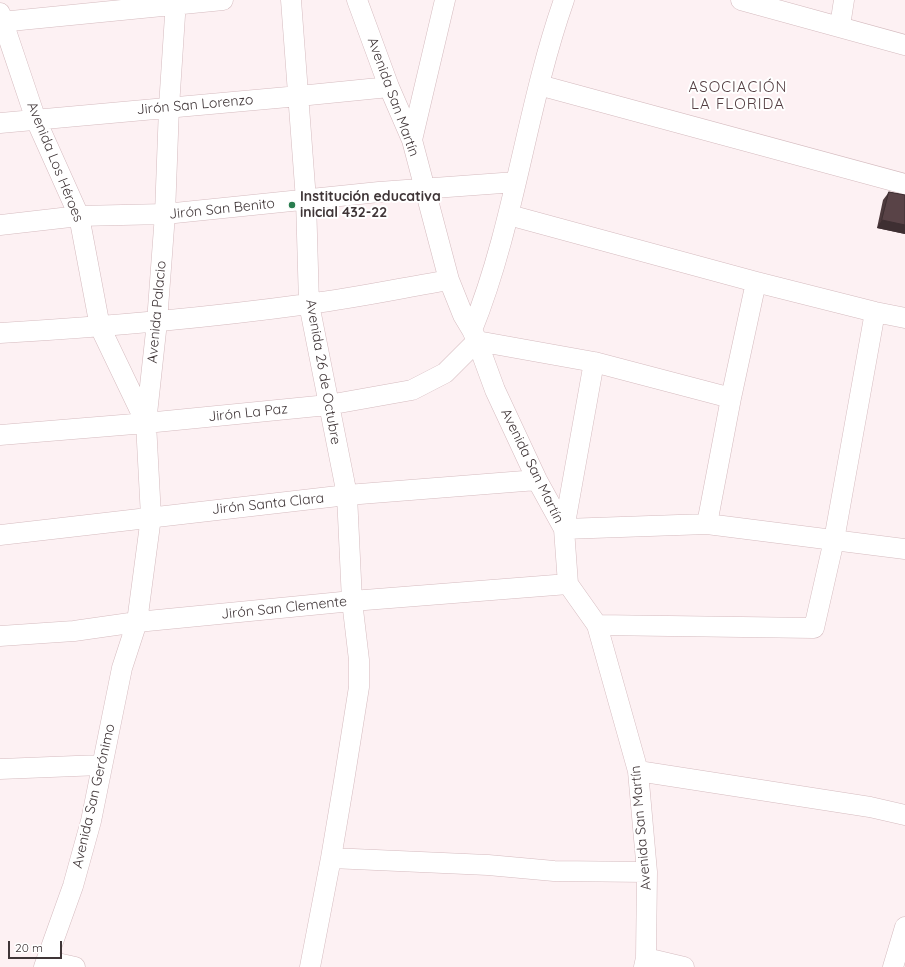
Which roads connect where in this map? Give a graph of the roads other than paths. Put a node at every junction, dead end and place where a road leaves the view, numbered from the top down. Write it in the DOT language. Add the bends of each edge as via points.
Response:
graph roads {
  1 [pos="223,0"];
  2 [pos="291,0"];
  3 [pos="357,0"];
  4 [pos="445,0"];
  5 [pos="564,0"];
  6 [pos="741,0"];
  7 [pos="844,0"];
  8 [pos="175,2"];
  9 [pos="1,19"];
  10 [pos="840,26"];
  11 [pos="905,45"];
  12 [pos="539,85"];
  13 [pos="389,87"];
  14 [pos="299,96"];
  15 [pos="169,107"];
  16 [pos="36,120"];
  17 [pos="0,123"];
  18 [pos="412,140"];
  19 [pos="516,182"];
  20 [pos="905,184"];
  21 [pos="424,188"];
  22 [pos="306,200"];
  23 [pos="165,214"];
  24 [pos="509,215"];
  25 [pos="79,216"];
  26 [pos="0,225"];
  27 [pos="449,280"];
  28 [pos="756,282"];
  29 [pos="309,304"];
  30 [pos="875,312"];
  31 [pos="905,318"];
  32 [pos="157,322"];
  33 [pos="100,327"];
  34 [pos="0,333"];
  35 [pos="475,335"];
  36 [pos="594,362"];
  37 [pos="731,398"];
  38 [pos="328,404"];
  39 [pos="146,423"];
  40 [pos="0,434"];
  41 [pos="537,480"];
  42 [pos="347,496"];
  43 [pos="151,517"];
  44 [pos="708,524"];
  45 [pos="564,529"];
  46 [pos="0,535"];
  47 [pos="834,540"];
  48 [pos="905,550"];
  49 [pos="568,584"];
  50 [pos="352,601"];
  51 [pos="137,622"];
  52 [pos="597,625"];
  53 [pos="0,636"];
  54 [pos="102,765"];
  55 [pos="0,769"];
  56 [pos="638,772"];
  57 [pos="905,815"];
  58 [pos="331,858"];
  59 [pos="647,872"];
  60 [pos="905,927"];
  61 [pos="645,963"];
  62 [pos="46,964"];
  63 [pos="75,967"];
  64 [pos="310,967"];
  65 [pos="684,967"];
  66 [pos="893,967"];
  1 -- 8 [label="street"];
  2 -- 14 [label="street, Avenida 26 de Octubre"];
  3 -- 13 [label="street, Avenida San Martín"];
  4 -- 18 [label="street"];
  5 -- 12 [label="street"];
  6 -- 10 [label="street"];
  7 -- 10 [label="street"];
  8 -- 9 [label="street"];
  8 -- 15 [label="street, Avenida Palacio"];
  9 -- 16 [label="street, Avenida Los Héroes"];
  10 -- 11 [label="street"];
  12 -- 19 [label="street"];
  12 -- 20 [label="street"];
  13 -- 14 [label="street, Jirón San Lorenzo"];
  13 -- 18 [label="street, Avenida San Martín"];
  14 -- 15 [label="street, Jirón San Lorenzo"];
  14 -- 22 [label="street, Avenida 26 de Octubre"];
  15 -- 16 [label="street, Jirón San Lorenzo"];
  15 -- 23 [label="street, Avenida Palacio"];
  16 -- 17 [label="street, Jirón San Lorenzo"];
  16 -- 25 [label="street, Avenida Los Héroes"];
  18 -- 21 [label="street, Avenida San Martín"];
  19 -- 21 [label="street, Jirón San Benito"];
  19 -- 24 [label="street"];
  21 -- 22 [label="street, Jirón San Benito"];
  21 -- 27 [label="street, Avenida San Martín"];
  22 -- 23 [label="street, Jirón San Benito"];
  22 -- 29 [label="street, Avenida 26 de Octubre"];
  23 -- 25 [label="street, Jirón San Benito"];
  23 -- 32 [label="street, Avenida Palacio"];
  24 -- 28 [label="street"];
  24 -- 35 [label="street"];
  25 -- 26 [label="street, Jirón San Benito"];
  25 -- 33 [label="street, Avenida Los Héroes"];
  27 -- 29 [label="street"];
  27 -- 35 [label="street, Avenida San Martín" via="462,315"];
  28 -- 30 [label="street"];
  28 -- 37 [label="street"];
  29 -- 32 [label="street"];
  29 -- 38 [label="street, Avenida 26 de Octubre"];
  30 -- 31 [label="street"];
  30 -- 47 [label="street"];
  32 -- 33 [label="street"];
  32 -- 39 [label="street, Avenida Palacio"];
  33 -- 34 [label="street"];
  33 -- 39 [label="street, Avenida Los Héroes"];
  35 -- 36 [label="street"];
  35 -- 38 [label="street, Jirón La Paz" via="444,373 412,390"];
  35 -- 41 [label="street, Avenida San Martín" via="495,390"];
  36 -- 37 [label="street"];
  36 -- 45 [label="street"];
  37 -- 44 [label="street"];
  38 -- 39 [label="street, Jirón La Paz"];
  38 -- 42 [label="street, Avenida 26 de Octubre"];
  39 -- 40 [label="street, Jirón La Paz"];
  39 -- 43 [label="street, Avenida Palacio"];
  41 -- 42 [label="street, Jirón Santa Clara"];
  41 -- 45 [label="street, Avenida San Martín"];
  42 -- 43 [label="street, Jirón Santa Clara"];
  42 -- 50 [label="street, Avenida 26 de Octubre"];
  43 -- 46 [label="street, Jirón Santa Clara"];
  43 -- 51 [label="street, Avenida Palacio"];
  44 -- 45 [label="street"];
  44 -- 47 [label="street"];
  45 -- 49 [label="street, Avenida San Martín"];
  47 -- 48 [label="street"];
  47 -- 52 [label="street" via="814,628"];
  49 -- 50 [label="street, Jirón San Clemente"];
  49 -- 52 [label="street, Avenida San Martín"];
  50 -- 51 [label="street, Jirón San Clemente"];
  50 -- 58 [label="street, Avenida 26 de Octubre" via="359,660 359,687"];
  51 -- 53 [label="street, Jirón San Clemente" via="74,631"];
  51 -- 54 [label="street, Avenida San Gerónimo" via="122,668"];
  52 -- 56 [label="street, Avenida San Martín"];
  54 -- 55 [label="street"];
  54 -- 62 [label="street, Avenida San Gerónimo" via="89,828 73,886"];
  56 -- 57 [label="street" via="870,807"];
  56 -- 59 [label="street, Avenida San Martín"];
  58 -- 59 [label="street" via="488,865 554,871"];
  58 -- 64 [label="street, Avenida 26 de Octubre"];
  59 -- 61 [label="street, Avenida San Martín"];
  60 -- 66 [label="street"];
  61 -- 65 [label="street"];
  62 -- 63 [label="street"];
}
